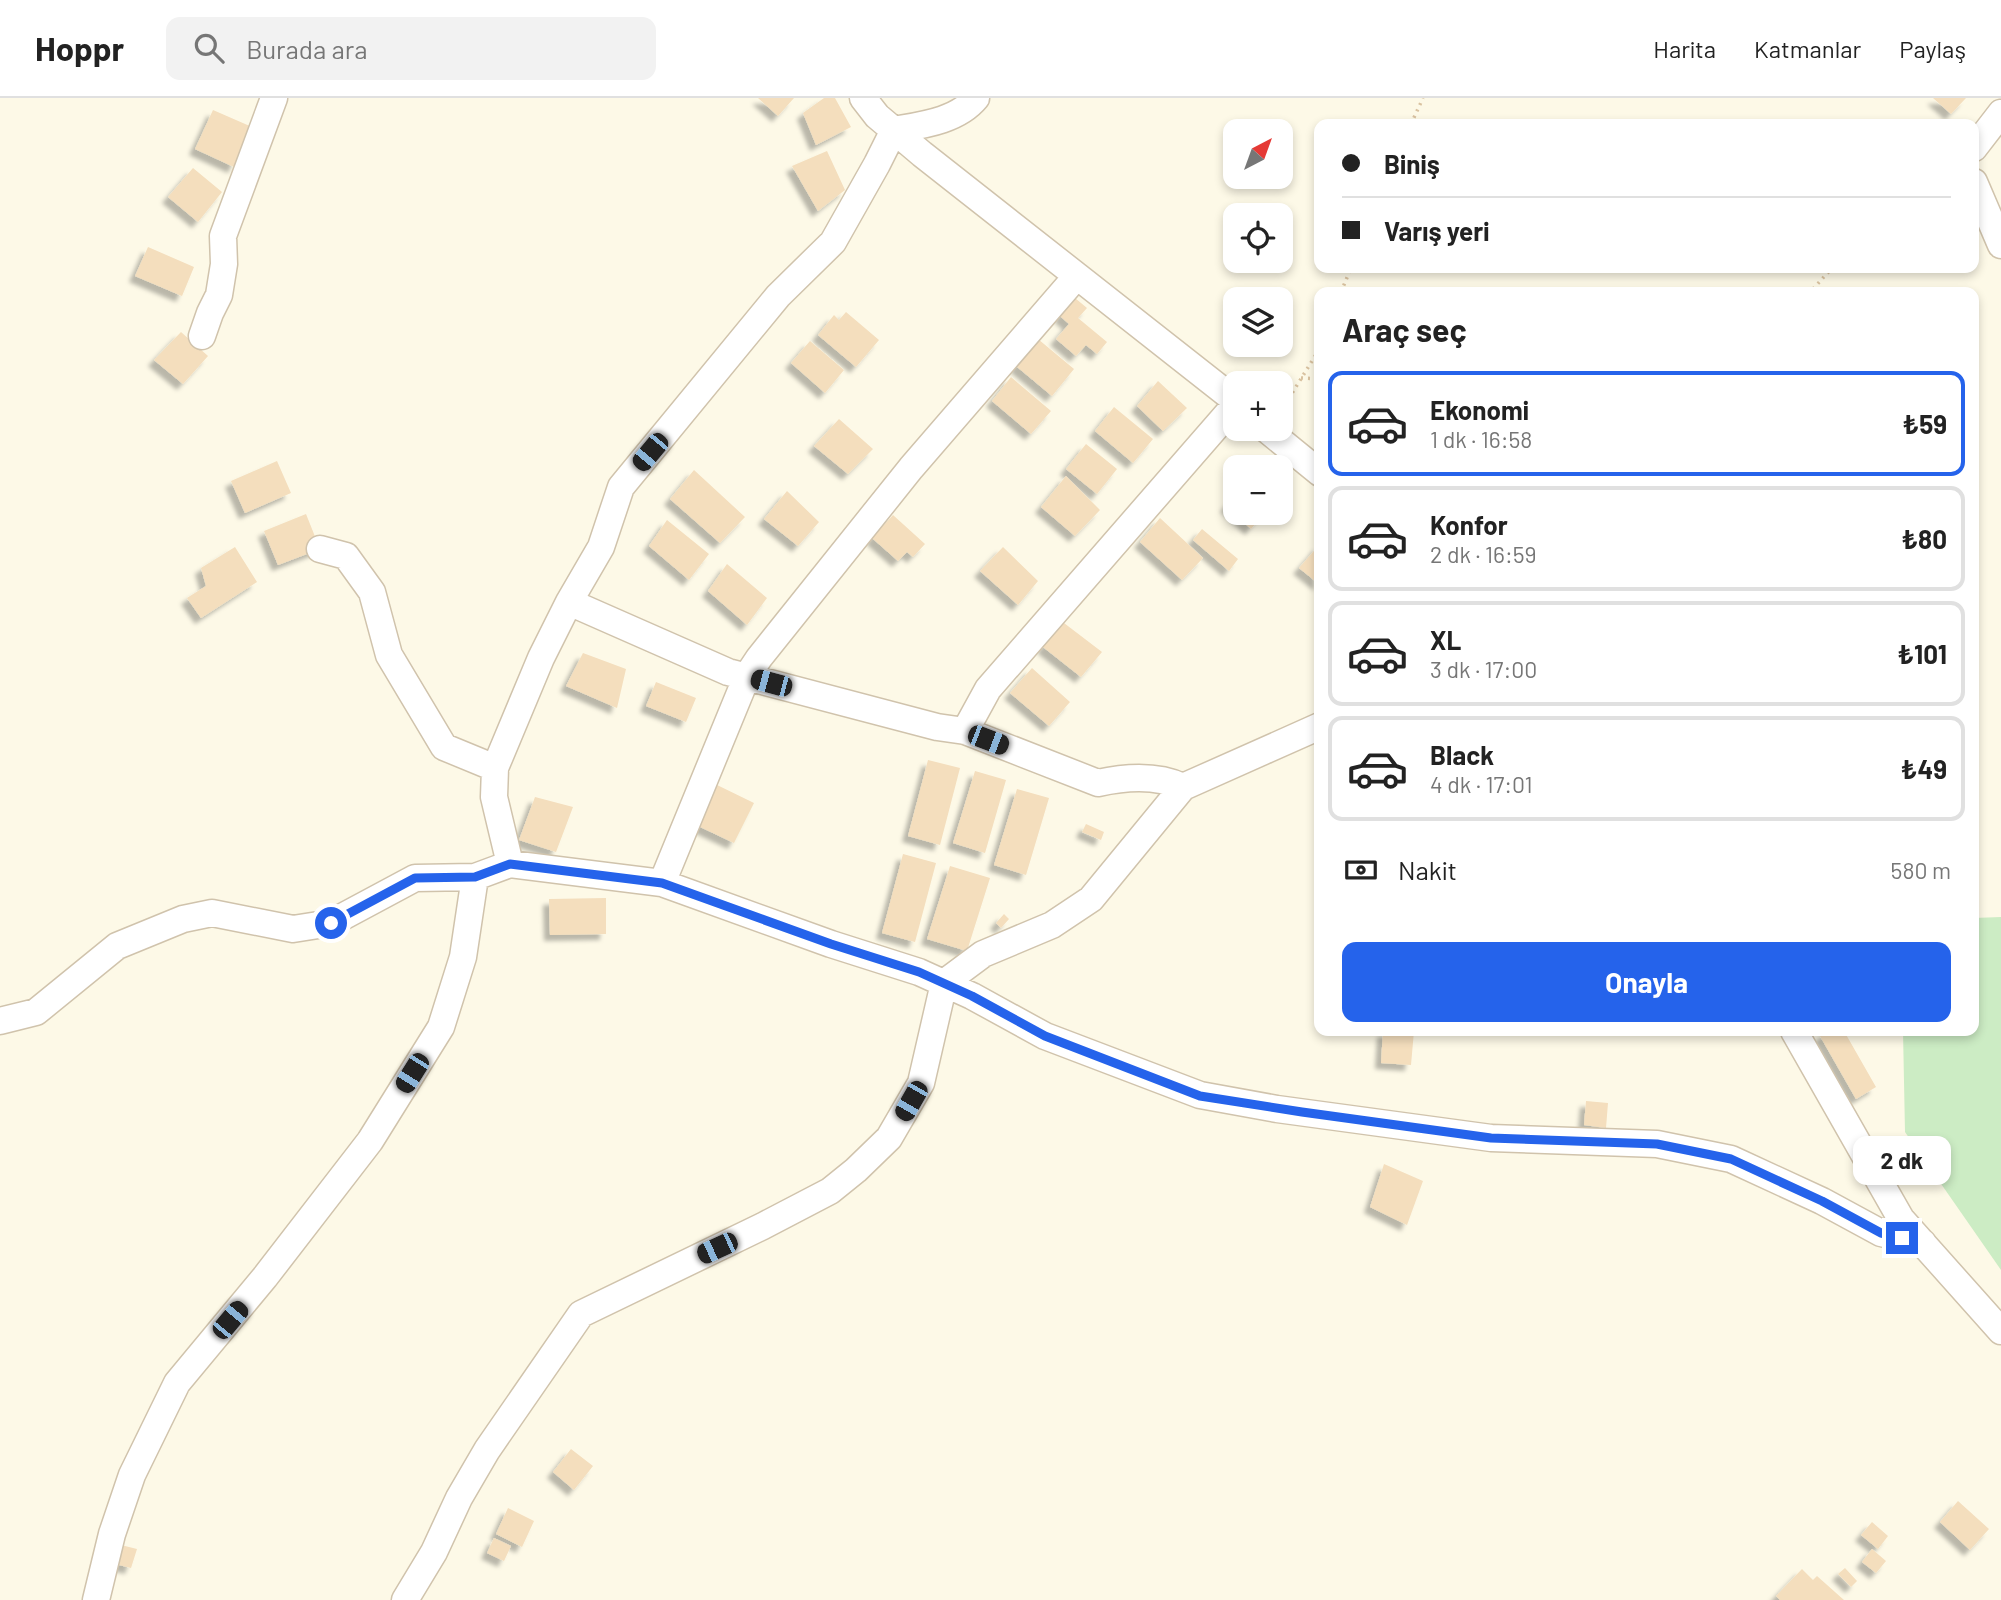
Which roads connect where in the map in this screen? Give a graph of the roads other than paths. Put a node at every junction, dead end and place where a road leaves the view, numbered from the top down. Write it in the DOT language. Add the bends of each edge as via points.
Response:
graph roads {
  1 [pos="274,98"];
  2 [pos="863,98"];
  3 [pos="976,98"];
  4 [pos="2001,113"];
  5 [pos="894,130"];
  6 [pos="1979,142"];
  7 [pos="1979,194"];
  8 [pos="2001,245"];
  9 [pos="1076,277"];
  10 [pos="202,336"];
  11 [pos="1223,392"];
  12 [pos="1223,417"];
  13 [pos="1281,441"];
  14 [pos="1314,468"];
  15 [pos="320,549"];
  16 [pos="569,602"];
  17 [pos="747,677"];
  18 [pos="1314,729"];
  19 [pos="965,731"];
  20 [pos="495,768"];
  21 [pos="1183,787"];
  22 [pos="510,864"];
  23 [pos="475,877"];
  24 [pos="662,883"];
  25 [pos="944,983"];
  26 [pos="0,1021"];
  27 [pos="1797,1036"];
  28 [pos="1923,1243"];
  29 [pos="2001,1331"];
  30 [pos="96,1600"];
  31 [pos="405,1600"];
  1 -- 10 [label="street" via="223,236 219,295"];
  2 -- 5 [label="street"];
  3 -- 5 [label="street" via="970,106 933,123"];
  4 -- 6 [label="street"];
  5 -- 9 [label="street"];
  5 -- 16 [label="street" via="833,242 778,296 621,487 601,547"];
  7 -- 8 [label="street"];
  9 -- 11 [label="street"];
  9 -- 17 [label="street" via="911,468"];
  12 -- 19 [label="street" via="988,689"];
  13 -- 14 [label="street"];
  15 -- 20 [label="street" via="346,556 372,592 389,654 444,747"];
  16 -- 17 [label="street"];
  16 -- 20 [label="street"];
  17 -- 19 [label="street"];
  17 -- 24 [label="street"];
  18 -- 21 [label="street"];
  19 -- 21 [label="street" via="1098,783 1118,778 1169,780"];
  20 -- 22 [label="street" via="494,797"];
  21 -- 25 [label="street" via="1091,899 1052,925 983,954"];
  22 -- 23 [label="street"];
  22 -- 24 [label="street"];
  23 -- 26 [label="street" via="415,878 331,923 293,929 212,914 183,919 117,946 36,1012"];
  23 -- 30 [label="street" via="463,957 441,1027 370,1141 177,1383 132,1475"];
  24 -- 25 [label="street"];
  25 -- 28 [label="street" via="1045,1036 1200,1096 1491,1138 1670,1146 1731,1159 1881,1233"];
  25 -- 31 [label="street" via="921,1083 889,1138 830,1191 581,1314 486,1450"];
  27 -- 28 [label="street" via="1901,1219"];
  28 -- 29 [label="street"];
}
